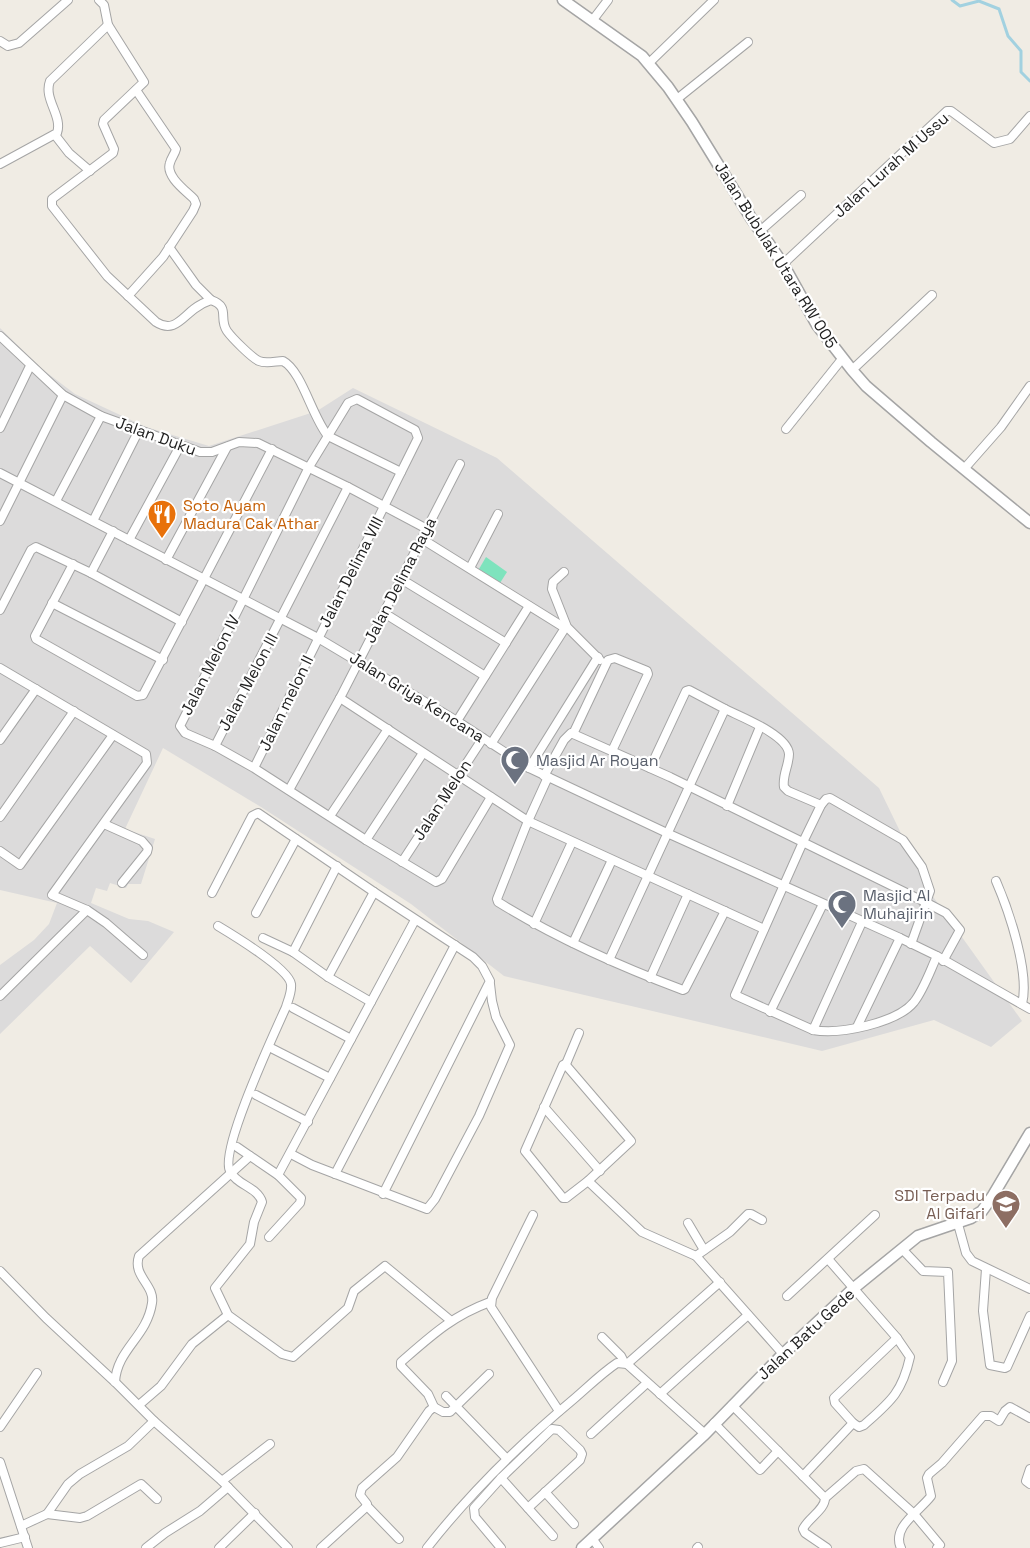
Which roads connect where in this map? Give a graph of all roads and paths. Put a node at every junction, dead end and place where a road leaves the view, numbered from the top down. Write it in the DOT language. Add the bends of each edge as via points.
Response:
graph roads {
  1 [pos="68,0"];
  2 [pos="563,0"];
  3 [pos="608,0"];
  4 [pos="714,0"];
  5 [pos="104,2"];
  6 [pos="592,21"];
  7 [pos="108,25"];
  8 [pos="0,41"];
  9 [pos="748,42"];
  10 [pos="650,63"];
  11 [pos="136,90"];
  12 [pos="677,99"];
  13 [pos="1030,116"];
  14 [pos="55,135"];
  15 [pos="0,164"];
  16 [pos="90,171"];
  17 [pos="801,195"];
  18 [pos="760,231"];
  19 [pos="169,247"];
  20 [pos="783,264"];
  21 [pos="932,295"];
  22 [pos="128,296"];
  23 [pos="211,300"];
  24 [pos="1,342"];
  25 [pos="842,359"];
  26 [pos="30,366"];
  27 [pos="852,370"];
  28 [pos="1030,386"];
  29 [pos="63,395"];
  30 [pos="101,416"];
  31 [pos="0,428"];
  32 [pos="786,429"];
  33 [pos="139,430"];
  34 [pos="327,435"];
  35 [pos="180,446"];
  36 [pos="227,446"];
  37 [pos="272,449"];
  38 [pos="460,464"];
  39 [pos="309,467"];
  40 [pos="964,470"];
  41 [pos="401,472"];
  42 [pos="0,473"];
  43 [pos="18,483"];
  44 [pos="348,487"];
  45 [pos="56,501"];
  46 [pos="385,506"];
  47 [pos="498,514"];
  48 [pos="0,519"];
  49 [pos="93,521"];
  50 [pos="1030,523"];
  51 [pos="427,529"];
  52 [pos="113,531"];
  53 [pos="422,538"];
  54 [pos="129,540"];
  55 [pos="166,560"];
  56 [pos="73,564"];
  57 [pos="470,568"];
  58 [pos="564,572"];
  59 [pos="91,573"];
  60 [pos="401,579"];
  61 [pos="204,580"];
  62 [pos="243,599"];
  63 [pos="52,603"];
  64 [pos="529,606"];
  65 [pos="0,610"];
  66 [pos="384,613"];
  67 [pos="281,619"];
  68 [pos="182,622"];
  69 [pos="566,628"];
  70 [pos="318,638"];
  71 [pos="506,643"];
  72 [pos="598,657"];
  73 [pos="163,660"];
  74 [pos="358,661"];
  75 [pos="604,665"];
  76 [pos="0,668"];
  77 [pos="485,676"];
  78 [pos="36,689"];
  79 [pos="340,698"];
  80 [pos="725,709"];
  81 [pos="74,711"];
  82 [pos="457,721"];
  83 [pos="760,727"];
  84 [pos="388,729"];
  85 [pos="573,734"];
  86 [pos="113,735"];
  87 [pos="483,738"];
  88 [pos="0,740"];
  89 [pos="491,744"];
  90 [pos="215,746"];
  91 [pos="612,751"];
  92 [pos="423,753"];
  93 [pos="254,768"];
  94 [pos="529,768"];
  95 [pos="650,768"];
  96 [pos="459,776"];
  97 [pos="546,776"];
  98 [pos="689,786"];
  99 [pos="289,790"];
  100 [pos="491,797"];
  101 [pos="821,805"];
  102 [pos="727,806"];
  103 [pos="330,816"];
  104 [pos="0,817"];
  105 [pos="528,821"];
  106 [pos="104,824"];
  107 [pos="667,833"];
  108 [pos="296,839"];
  109 [pos="366,840"];
  110 [pos="572,842"];
  111 [pos="803,842"];
  112 [pos="0,851"];
  113 [pos="612,860"];
  114 [pos="402,862"];
  115 [pos="337,866"];
  116 [pos="647,876"];
  117 [pos="996,881"];
  118 [pos="122,883"];
  119 [pos="783,886"];
  120 [pos="374,892"];
  121 [pos="212,893"];
  122 [pos="688,894"];
  123 [pos="927,903"];
  124 [pos="823,904"];
  125 [pos="87,910"];
  126 [pos="725,911"];
  127 [pos="256,913"];
  128 [pos="415,920"];
  129 [pos="862,922"];
  130 [pos="534,924"];
  131 [pos="218,926"];
  132 [pos="764,929"];
  133 [pos="263,938"];
  134 [pos="900,938"];
  135 [pos="573,943"];
  136 [pos="911,944"];
  137 [pos="455,945"];
  138 [pos="293,952"];
  139 [pos="143,955"];
  140 [pos="940,959"];
  141 [pos="609,960"];
  142 [pos="328,978"];
  143 [pos="650,978"];
  144 [pos="490,981"];
  145 [pos="0,996"];
  146 [pos="371,1002"];
  147 [pos="1022,1004"];
  148 [pos="293,1008"];
  149 [pos="1030,1010"];
  150 [pos="770,1012"];
  151 [pos="857,1028"];
  152 [pos="813,1030"];
  153 [pos="579,1033"];
  154 [pos="351,1039"];
  155 [pos="273,1049"];
  156 [pos="566,1064"];
  157 [pos="330,1078"];
  158 [pos="256,1095"];
  159 [pos="544,1107"];
  160 [pos="308,1122"];
  161 [pos="1030,1133"];
  162 [pos="237,1147"];
  163 [pos="291,1154"];
  164 [pos="250,1156"];
  165 [pos="600,1171"];
  166 [pos="232,1174"];
  167 [pos="335,1174"];
  168 [pos="278,1175"];
  169 [pos="588,1181"];
  170 [pos="383,1194"];
  171 [pos="533,1215"];
  172 [pos="875,1215"];
  173 [pos="762,1220"];
  174 [pos="688,1224"];
  175 [pos="958,1224"];
  176 [pos="269,1237"];
  177 [pos="902,1249"];
  178 [pos="704,1250"];
  179 [pos="696,1256"];
  180 [pos="828,1258"];
  181 [pos="986,1269"];
  182 [pos="0,1271"];
  183 [pos="720,1282"];
  184 [pos="854,1288"];
  185 [pos="1030,1289"];
  186 [pos="787,1296"];
  187 [pos="490,1302"];
  188 [pos="228,1315"];
  189 [pos="748,1315"];
  190 [pos="450,1320"];
  191 [pos="1029,1323"];
  192 [pos="602,1337"];
  193 [pos="897,1338"];
  194 [pos="783,1354"];
  195 [pos="625,1363"];
  196 [pos="37,1373"];
  197 [pos="489,1374"];
  198 [pos="116,1382"];
  199 [pos="647,1383"];
  200 [pos="943,1383"];
  201 [pos="660,1394"];
  202 [pos="446,1396"];
  203 [pos="139,1405"];
  204 [pos="732,1405"];
  205 [pos="456,1406"];
  206 [pos="434,1407"];
  207 [pos="559,1411"];
  208 [pos="1030,1418"];
  209 [pos="154,1421"];
  210 [pos="714,1423"];
  211 [pos="853,1424"];
  212 [pos="0,1427"];
  213 [pos="591,1434"];
  214 [pos="705,1434"];
  215 [pos="270,1444"];
  216 [pos="778,1451"];
  217 [pos="507,1459"];
  218 [pos="0,1462"];
  219 [pos="1030,1469"];
  220 [pos="803,1476"];
  221 [pos="501,1478"];
  222 [pos="225,1484"];
  223 [pos="1030,1484"];
  224 [pos="545,1492"];
  225 [pos="825,1498"];
  226 [pos="157,1499"];
  227 [pos="367,1506"];
  228 [pos="528,1508"];
  229 [pos="255,1513"];
  230 [pos="48,1514"];
  231 [pos="914,1514"];
  232 [pos="574,1524"];
  233 [pos="21,1526"];
  234 [pos="553,1536"];
  235 [pos="25,1537"];
  236 [pos="592,1538"];
  237 [pos="399,1539"];
  238 [pos="0,1544"];
  239 [pos="430,1547"];
  240 [pos="28,1548"];
  241 [pos="146,1548"];
  242 [pos="219,1548"];
  243 [pos="288,1548"];
  244 [pos="321,1548"];
  245 [pos="501,1548"];
  246 [pos="582,1548"];
  247 [pos="599,1548"];
  248 [pos="827,1548"];
  249 [pos="901,1548"];
  250 [pos="937,1548"];
  1 -- 8 [label="street" via="19,43 8,46"];
  2 -- 6 [label="street, Jalan Bubulak Utara RW 005"];
  3 -- 6 [label="street"];
  4 -- 10 [label="street"];
  5 -- 7 [label="street"];
  6 -- 10 [label="street, Jalan Bubulak Utara RW 005"];
  7 -- 11 [label="street" via="144,81"];
  7 -- 14 [label="street" via="50,81 49,93 58,125"];
  9 -- 12 [label="street"];
  10 -- 12 [label="street, Jalan Bubulak Utara RW 005"];
  11 -- 16 [label="street" via="104,120 114,152"];
  11 -- 19 [label="street" via="176,149 169,170 196,202"];
  12 -- 18 [label="street, Jalan Bubulak Utara RW 005"];
  13 -- 20 [label="street, Jalan Lurah M Ussu" via="1010,139 994,143 947,111"];
  14 -- 15 [label="street"];
  14 -- 16 [label="street"];
  16 -- 22 [label="street" via="52,199 51,204 98,265"];
  17 -- 18 [label="street"];
  18 -- 20 [label="street, Jalan Bubulak Utara RW 005"];
  19 -- 22 [label="street"];
  19 -- 23 [label="street"];
  20 -- 25 [label="street, Jalan Bubulak Utara RW 005" via="817,325"];
  21 -- 27 [label="street"];
  22 -- 23 [label="street" via="165,327 174,326"];
  23 -- 34 [label="street" via="222,307 228,332 255,358 262,362 283,361 293,369"];
  24 -- 26 [label="street, Jalan Duku"];
  25 -- 27 [label="street, Jalan Bubulak Utara RW 005"];
  25 -- 32 [label="street"];
  26 -- 29 [label="street, Jalan Duku"];
  26 -- 31 [label="street"];
  27 -- 40 [label="street, Jalan Bubulak Utara RW 005"];
  28 -- 40 [label="street"];
  29 -- 30 [label="street, Jalan Duku"];
  29 -- 43 [label="street"];
  30 -- 33 [label="street, Jalan Duku"];
  30 -- 45 [label="street"];
  33 -- 35 [label="street, Jalan Duku"];
  33 -- 49 [label="street"];
  34 -- 39 [label="street"];
  34 -- 41 [label="street"];
  34 -- 41 [label="street, Jalan Delima VIII" via="348,404 357,399 417,432 418,438"];
  35 -- 36 [label="street, Jalan Duku" via="207,453"];
  35 -- 54 [label="street"];
  36 -- 37 [label="street, Jalan Duku" via="248,441"];
  36 -- 55 [label="street"];
  37 -- 39 [label="street, Jalan Duku"];
  37 -- 61 [label="street"];
  38 -- 51 [label="street, Jalan Delima Raya"];
  39 -- 44 [label="street, Jalan Duku"];
  39 -- 62 [label="street"];
  40 -- 50 [label="street, Jalan Bubulak Utara RW 005"];
  41 -- 46 [label="street, Jalan Delima VIII"];
  42 -- 43 [label="street, Jalan Griya Kencana"];
  43 -- 45 [label="street, Jalan Griya Kencana"];
  43 -- 48 [label="street"];
  44 -- 46 [label="street, Jalan Duku"];
  44 -- 67 [label="street, Jalan Melon III"];
  45 -- 49 [label="street, Jalan Griya Kencana"];
  46 -- 51 [label="street, Jalan Duku"];
  46 -- 70 [label="street, Jalan Delima VIII"];
  47 -- 57 [label="street"];
  49 -- 52 [label="street, Jalan Griya Kencana"];
  51 -- 53 [label="street, Jalan Delima Raya"];
  52 -- 54 [label="street, Jalan Griya Kencana"];
  52 -- 59 [label="street"];
  53 -- 57 [label="street"];
  53 -- 60 [label="street, Jalan Delima Raya"];
  54 -- 55 [label="street, Jalan Griya Kencana"];
  55 -- 61 [label="street, Jalan Griya Kencana"];
  56 -- 59 [label="street"];
  56 -- 63 [label="street"];
  56 -- 65 [label="street" via="33,549"];
  57 -- 64 [label="street"];
  58 -- 69 [label="street" via="553,582 552,589"];
  59 -- 68 [label="street"];
  60 -- 66 [label="street, Jalan Delima Raya"];
  60 -- 71 [label="street"];
  61 -- 62 [label="street, Jalan Griya Kencana"];
  61 -- 68 [label="street"];
  62 -- 67 [label="street, Jalan Griya Kencana"];
  62 -- 90 [label="street, Jalan Melon IV" via="180,724 185,733"];
  63 -- 73 [label="street"];
  63 -- 73 [label="street" via="35,636 37,641 137,696 143,695"];
  64 -- 69 [label="street"];
  64 -- 71 [label="street"];
  66 -- 74 [label="street, Jalan Delima Raya"];
  66 -- 77 [label="street"];
  67 -- 70 [label="street, Jalan Griya Kencana"];
  67 -- 90 [label="street, Jalan Melon III"];
  68 -- 73 [label="street"];
  69 -- 72 [label="street"];
  69 -- 89 [label="street"];
  70 -- 74 [label="street, Jalan Griya Kencana"];
  70 -- 93 [label="street, Jalan melon II"];
  71 -- 77 [label="street"];
  72 -- 75 [label="street"];
  72 -- 94 [label="street"];
  74 -- 79 [label="street, Jalan Delima Raya"];
  74 -- 82 [label="street, Jalan Griya Kencana"];
  75 -- 85 [label="street"];
  75 -- 91 [label="street" via="615,658 648,673"];
  76 -- 78 [label="street"];
  77 -- 82 [label="street"];
  78 -- 81 [label="street"];
  78 -- 88 [label="street"];
  79 -- 84 [label="street"];
  79 -- 99 [label="street, Jalan Delima Raya"];
  80 -- 83 [label="street"];
  80 -- 95 [label="street" via="686,691"];
  80 -- 98 [label="street"];
  81 -- 86 [label="street"];
  81 -- 104 [label="street"];
  82 -- 87 [label="street, Jalan Griya Kencana"];
  83 -- 101 [label="street" via="782,740 788,749 783,783 786,789"];
  83 -- 102 [label="street"];
  84 -- 92 [label="street"];
  84 -- 103 [label="street"];
  85 -- 91 [label="street"];
  85 -- 97 [label="street" via="566,737"];
  86 -- 106 [label="street" via="148,759"];
  86 -- 112 [label="street" via="20,865"];
  87 -- 89 [label="street, Jalan Griya Kencana"];
  87 -- 96 [label="street, Jalan Melon"];
  89 -- 94 [label="street, Jalan Griya Kencana"];
  90 -- 93 [label="street"];
  91 -- 95 [label="street"];
  92 -- 96 [label="street"];
  92 -- 109 [label="street"];
  93 -- 99 [label="street"];
  94 -- 97 [label="street, Jalan Griya Kencana"];
  95 -- 98 [label="street"];
  96 -- 100 [label="street"];
  96 -- 114 [label="street, Jalan Melon"];
  97 -- 105 [label="street"];
  97 -- 107 [label="street, Jalan Griya Kencana"];
  98 -- 102 [label="street"];
  98 -- 107 [label="street"];
  99 -- 103 [label="street"];
  100 -- 105 [label="street"];
  100 -- 114 [label="street" via="441,880 434,881"];
  101 -- 111 [label="street"];
  101 -- 123 [label="street" via="830,798 903,840 927,880"];
  102 -- 111 [label="street"];
  103 -- 109 [label="street"];
  105 -- 110 [label="street"];
  105 -- 130 [label="street" via="497,899"];
  106 -- 118 [label="street" via="142,841 148,848"];
  106 -- 125 [label="street" via="52,895"];
  107 -- 116 [label="street"];
  107 -- 119 [label="street, Jalan Griya Kencana"];
  108 -- 115 [label="street"];
  108 -- 121 [label="street" via="255,813"];
  108 -- 127 [label="street"];
  109 -- 114 [label="street"];
  110 -- 113 [label="street"];
  110 -- 130 [label="street"];
  111 -- 119 [label="street"];
  111 -- 123 [label="street"];
  113 -- 116 [label="street"];
  113 -- 135 [label="street"];
  115 -- 120 [label="street"];
  115 -- 138 [label="street"];
  116 -- 122 [label="street"];
  116 -- 141 [label="street"];
  117 -- 147 [label="street" via="1011,918 1023,974"];
  119 -- 124 [label="street, Jalan Griya Kencana"];
  119 -- 132 [label="street"];
  120 -- 128 [label="street"];
  120 -- 142 [label="street"];
  122 -- 126 [label="street"];
  122 -- 143 [label="street"];
  123 -- 136 [label="street"];
  123 -- 140 [label="street" via="946,913 960,930"];
  124 -- 129 [label="street, Jalan Griya Kencana"];
  124 -- 150 [label="street"];
  125 -- 139 [label="street"];
  125 -- 145 [label="street"];
  126 -- 132 [label="street"];
  126 -- 143 [label="street" via="685,989"];
  128 -- 137 [label="street"];
  128 -- 146 [label="street"];
  129 -- 134 [label="street, Jalan Griya Kencana"];
  129 -- 152 [label="street"];
  130 -- 135 [label="street"];
  131 -- 166 [label="street" via="286,974 291,982 286,1007 238,1125 228,1164"];
  132 -- 150 [label="street" via="735,995"];
  133 -- 138 [label="street"];
  134 -- 136 [label="street, Jalan Griya Kencana"];
  134 -- 151 [label="street"];
  135 -- 141 [label="street"];
  136 -- 140 [label="street, Jalan Griya Kencana"];
  137 -- 144 [label="street" via="478,961"];
  137 -- 167 [label="street"];
  138 -- 142 [label="street"];
  140 -- 147 [label="street, Jalan Griya Kencana"];
  140 -- 151 [label="street" via="912,1004 888,1019"];
  141 -- 143 [label="street"];
  142 -- 146 [label="street"];
  144 -- 170 [label="street"];
  144 -- 170 [label="street" via="496,1017 510,1045 479,1116 427,1209"];
  146 -- 154 [label="street"];
  147 -- 149 [label="street, Jalan Griya Kencana"];
  148 -- 154 [label="street"];
  150 -- 152 [label="street"];
  151 -- 152 [label="street"];
  153 -- 156 [label="street"];
  154 -- 157 [label="street"];
  155 -- 157 [label="street"];
  156 -- 159 [label="street"];
  156 -- 165 [label="street" via="631,1139"];
  157 -- 160 [label="street"];
  158 -- 160 [label="street"];
  159 -- 165 [label="street"];
  159 -- 169 [label="street" via="525,1153 563,1197"];
  160 -- 163 [label="street"];
  161 -- 175 [label="street, Jalan Batu Gede" via="987,1205"];
  162 -- 164 [label="street"];
  163 -- 167 [label="street"];
  163 -- 168 [label="street"];
  164 -- 166 [label="street"];
  164 -- 168 [label="street"];
  165 -- 169 [label="street"];
  166 -- 188 [label="street" via="262,1202 250,1244 214,1288"];
  166 -- 198 [label="street" via="137,1261 152,1305 143,1329 118,1365"];
  167 -- 170 [label="street"];
  168 -- 176 [label="street" via="301,1200"];
  169 -- 179 [label="street" via="642,1232"];
  171 -- 187 [label="street"];
  172 -- 180 [label="street"];
  173 -- 178 [label="street" via="750,1214"];
  174 -- 178 [label="street"];
  175 -- 177 [label="street, Jalan Batu Gede" via="922,1234"];
  175 -- 181 [label="street" via="969,1257"];
  177 -- 184 [label="street, Jalan Batu Gede"];
  177 -- 200 [label="street" via="923,1270 948,1272 952,1361"];
  178 -- 179 [label="street"];
  179 -- 183 [label="street"];
  180 -- 184 [label="street"];
  180 -- 186 [label="street"];
  181 -- 185 [label="street"];
  181 -- 191 [label="street" via="983,1311 990,1365 1007,1367"];
  182 -- 198 [label="street"];
  183 -- 189 [label="street"];
  183 -- 195 [label="street"];
  184 -- 193 [label="street"];
  184 -- 194 [label="street, Jalan Batu Gede"];
  187 -- 190 [label="street"];
  187 -- 207 [label="street"];
  188 -- 190 [label="street" via="278,1352 292,1357 348,1308 354,1291 385,1266"];
  188 -- 203 [label="street" via="192,1344 161,1386"];
  189 -- 194 [label="street"];
  189 -- 201 [label="street"];
  190 -- 206 [label="street" via="400,1364 428,1394"];
  192 -- 195 [label="street"];
  193 -- 211 [label="street" via="834,1398"];
  193 -- 211 [label="street" via="910,1357 900,1389 864,1425"];
  194 -- 204 [label="street, Jalan Batu Gede"];
  195 -- 199 [label="street"];
  195 -- 207 [label="street" via="614,1365"];
  196 -- 212 [label="street"];
  197 -- 205 [label="street"];
  198 -- 203 [label="street"];
  199 -- 201 [label="street"];
  199 -- 213 [label="street"];
  201 -- 214 [label="street"];
  202 -- 205 [label="street"];
  203 -- 209 [label="street"];
  204 -- 210 [label="street, Jalan Batu Gede"];
  204 -- 216 [label="street"];
  205 -- 206 [label="street" via="446,1413"];
  205 -- 217 [label="street"];
  206 -- 227 [label="street" via="397,1457 362,1488 360,1495"];
  207 -- 217 [label="street"];
  208 -- 231 [label="street" via="1010,1407 999,1421 983,1416 929,1474 931,1496"];
  209 -- 222 [label="street"];
  209 -- 230 [label="street" via="128,1446 68,1484"];
  210 -- 214 [label="street, Jalan Batu Gede"];
  210 -- 216 [label="street" via="760,1470"];
  211 -- 220 [label="street"];
  214 -- 236 [label="street, Jalan Batu Gede"];
  215 -- 222 [label="street"];
  216 -- 220 [label="street"];
  217 -- 239 [label="street"];
  218 -- 233 [label="street"];
  219 -- 223 [label="street" via="1026,1481"];
  220 -- 225 [label="street"];
  221 -- 224 [label="street" via="552,1429 559,1430 580,1450 581,1458"];
  221 -- 228 [label="street"];
  221 -- 245 [label="street" via="474,1511"];
  222 -- 229 [label="street"];
  222 -- 241 [label="street" via="200,1511"];
  224 -- 228 [label="street"];
  224 -- 232 [label="street"];
  225 -- 231 [label="street" via="856,1471 864,1469"];
  225 -- 248 [label="street" via="825,1504 803,1529"];
  226 -- 230 [label="street" via="141,1484 87,1516"];
  227 -- 237 [label="street"];
  227 -- 244 [label="street"];
  228 -- 234 [label="street"];
  229 -- 242 [label="street"];
  229 -- 243 [label="street"];
  230 -- 233 [label="street"];
  231 -- 249 [label="street" via="900,1529"];
  231 -- 250 [label="street" via="940,1545"];
  233 -- 235 [label="street"];
  235 -- 238 [label="street"];
  235 -- 240 [label="street"];
  236 -- 246 [label="street, Jalan Batu Gede"];
  236 -- 247 [label="street"];
}
